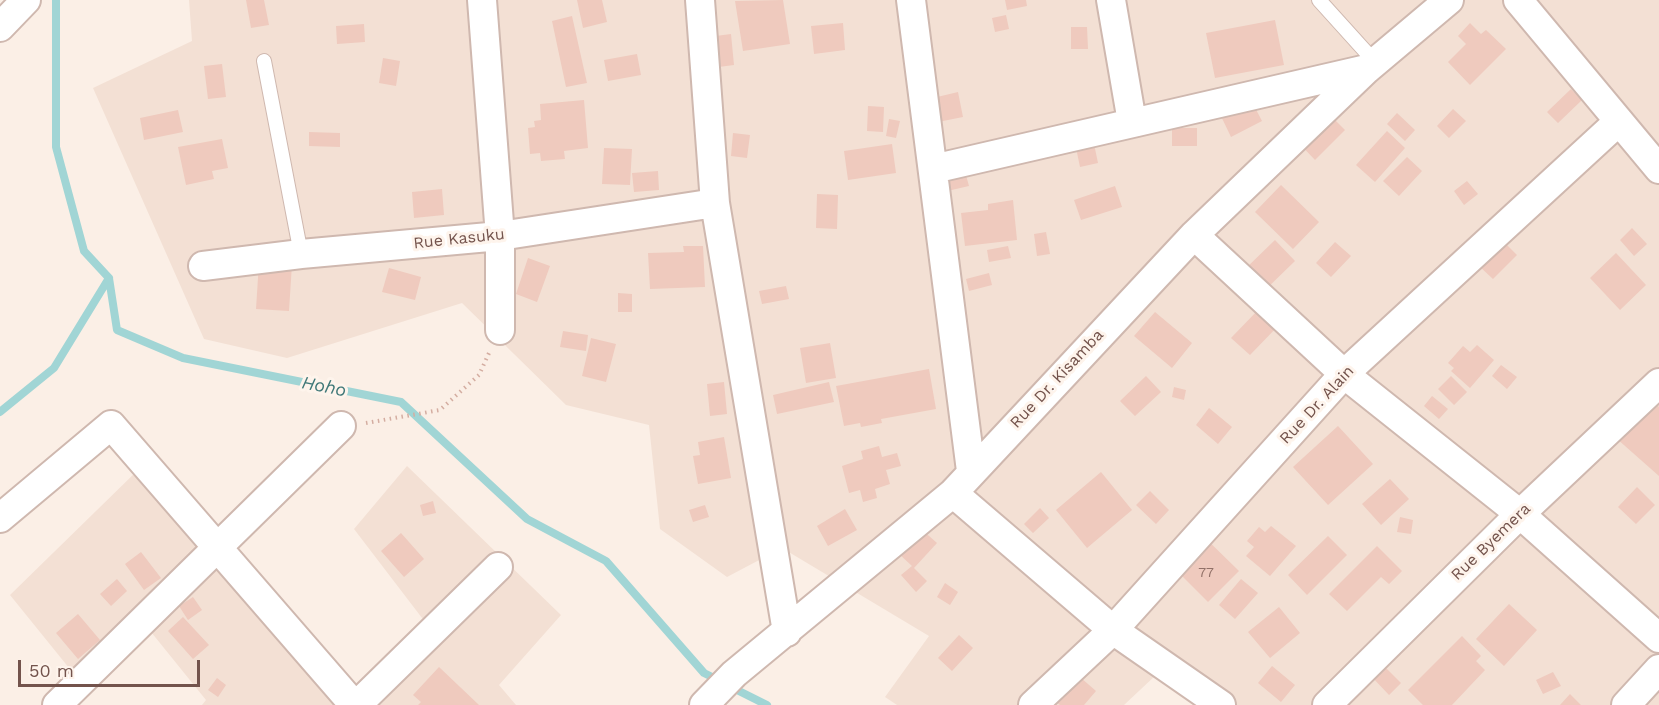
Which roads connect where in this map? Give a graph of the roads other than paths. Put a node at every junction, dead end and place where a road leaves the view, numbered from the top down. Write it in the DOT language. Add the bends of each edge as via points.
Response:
graph roads {
  1 [pos="26,0"];
  2 [pos="482,0"];
  3 [pos="700,0"];
  4 [pos="911,0"];
  5 [pos="1112,0"];
  6 [pos="1319,0"];
  7 [pos="1449,0"];
  8 [pos="1518,0"];
  9 [pos="0,27"];
  10 [pos="264,61"];
  11 [pos="1371,66"];
  12 [pos="1132,122"];
  13 [pos="1618,122"];
  14 [pos="933,169"];
  15 [pos="1659,169"];
  16 [pos="715,203"];
  17 [pos="1194,234"];
  18 [pos="500,236"];
  19 [pos="301,254"];
  20 [pos="203,266"];
  21 [pos="500,330"];
  22 [pos="1344,374"];
  23 [pos="1659,383"];
  24 [pos="341,426"];
  25 [pos="971,471"];
  26 [pos="953,493"];
  27 [pos="1520,514"];
  28 [pos="0,518"];
  29 [pos="216,546"];
  30 [pos="498,567"];
  31 [pos="1113,630"];
  32 [pos="787,632"];
  33 [pos="1659,638"];
  34 [pos="1659,669"];
  35 [pos="706,703"];
  36 [pos="57,705"];
  37 [pos="355,705"];
  38 [pos="1033,705"];
  39 [pos="1221,705"];
  40 [pos="1327,705"];
  41 [pos="1626,705"];
  1 -- 9 [label="street"];
  2 -- 18 [label="street"];
  3 -- 16 [label="street"];
  4 -- 14 [label="street"];
  5 -- 12 [label="street"];
  6 -- 11 [label="lane"];
  7 -- 11 [label="street, Rue Dr. Kisamba"];
  8 -- 13 [label="street"];
  10 -- 19 [label="lane"];
  11 -- 12 [label="street, Rue Dr. Kisamba"];
  11 -- 17 [label="street, Rue Dr. Kisamba"];
  12 -- 14 [label="street, Rue Dr. Kisamba"];
  13 -- 15 [label="street"];
  13 -- 22 [label="street, Rue Dr. Alain"];
  14 -- 25 [label="street"];
  16 -- 18 [label="street, Rue Kasuku"];
  16 -- 32 [label="street"];
  17 -- 22 [label="street"];
  17 -- 25 [label="street, Rue Dr. Kisamba"];
  18 -- 19 [label="street, Rue Kasuku"];
  18 -- 21 [label="street"];
  19 -- 20 [label="street, Rue Kasuku"];
  22 -- 27 [label="street"];
  22 -- 31 [label="street, Rue Dr. Alain"];
  23 -- 27 [label="street, Rue Byemera"];
  24 -- 29 [label="street"];
  25 -- 26 [label="street, Rue Dr. Kisamba"];
  26 -- 31 [label="street"];
  26 -- 32 [label="street, Rue Dr. Kisamba"];
  27 -- 33 [label="street"];
  27 -- 40 [label="street, Rue Byemera"];
  28 -- 29 [label="street" via="111,426"];
  29 -- 36 [label="street"];
  29 -- 37 [label="street"];
  30 -- 37 [label="street"];
  31 -- 38 [label="street, Rue Dr. Alain"];
  31 -- 39 [label="street"];
  32 -- 35 [label="street, Rue Dr. Kisamba" via="734,674"];
  34 -- 41 [label="street"];
}
